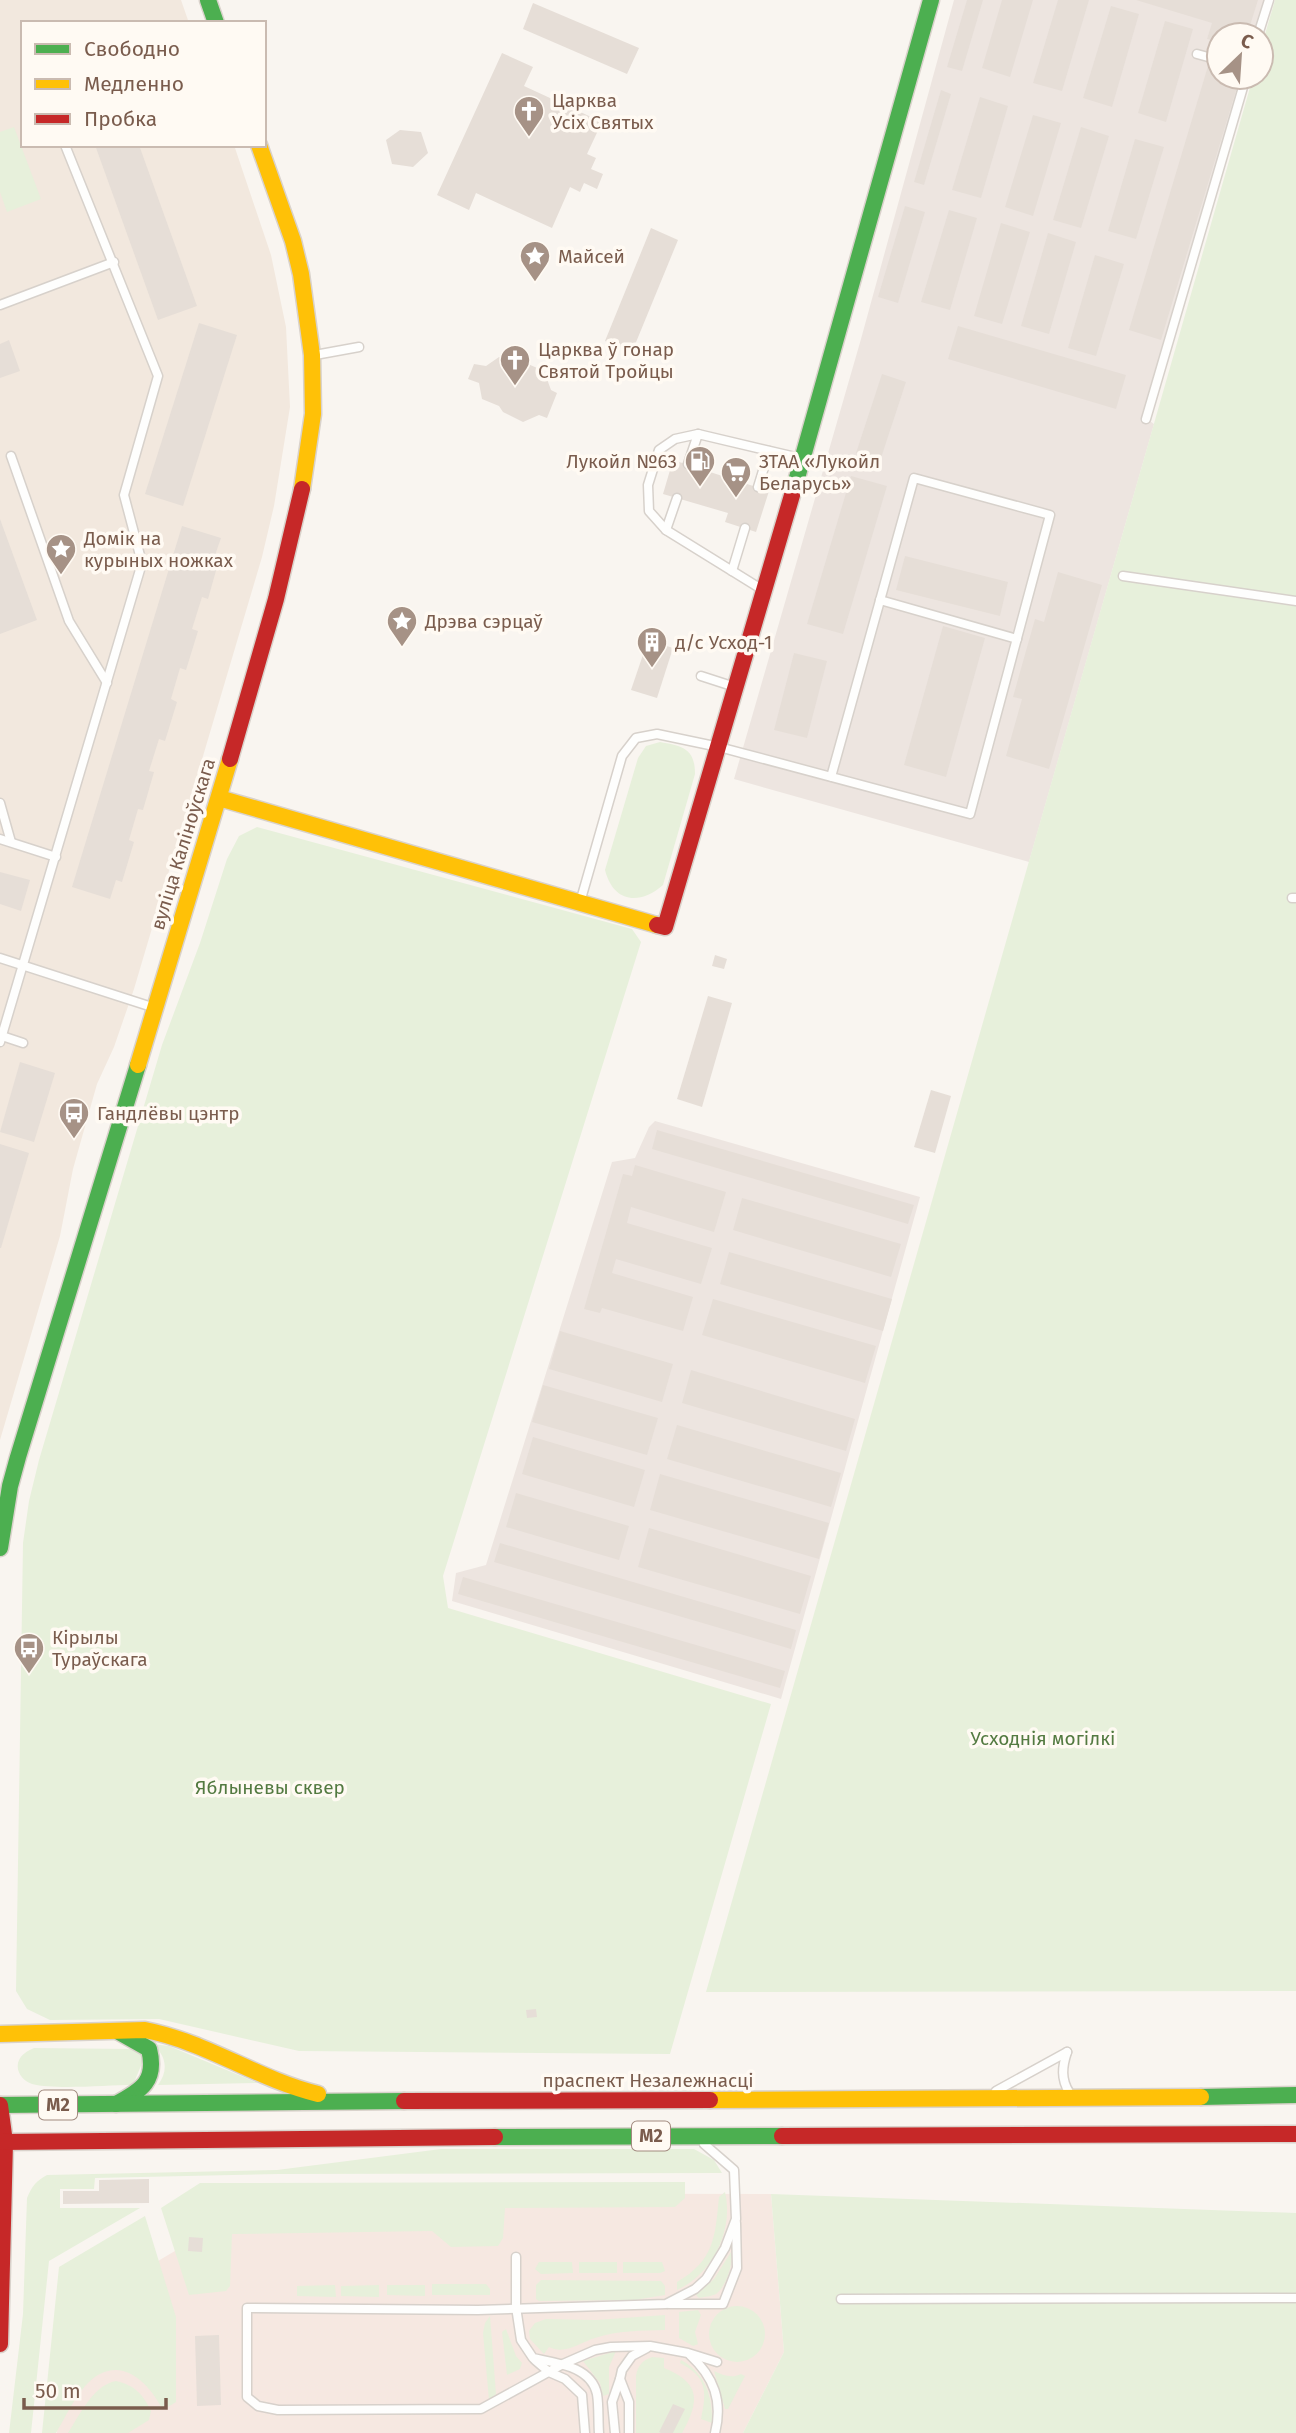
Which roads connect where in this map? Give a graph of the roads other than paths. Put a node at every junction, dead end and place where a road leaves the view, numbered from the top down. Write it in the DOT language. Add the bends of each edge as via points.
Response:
graph roads {
  1 [pos="208,0"];
  2 [pos="931,0"];
  3 [pos="1269,0"];
  4 [pos="215,21"];
  5 [pos="1262,21"];
  6 [pos="1197,54"];
  7 [pos="1205,56"];
  8 [pos="1242,91"];
  9 [pos="66,147"];
  10 [pos="261,147"];
  11 [pos="114,262"];
  12 [pos="0,305"];
  13 [pos="359,347"];
  14 [pos="312,355"];
  15 [pos="1146,419"];
  16 [pos="698,434"];
  17 [pos="769,451"];
  18 [pos="11,456"];
  19 [pos="803,459"];
  20 [pos="688,464"];
  21 [pos="758,487"];
  22 [pos="677,498"];
  23 [pos="745,528"];
  24 [pos="666,530"];
  25 [pos="732,571"];
  26 [pos="1123,576"];
  27 [pos="765,592"];
  28 [pos="880,600"];
  29 [pos="1296,600"];
  30 [pos="1017,639"];
  31 [pos="701,676"];
  32 [pos="107,683"];
  33 [pos="738,688"];
  34 [pos="719,747"];
  35 [pos="831,777"];
  36 [pos="219,798"];
  37 [pos="0,803"];
  38 [pos="0,839"];
  39 [pos="11,842"];
  40 [pos="55,857"];
  41 [pos="580,902"];
  42 [pos="0,958"];
  43 [pos="22,964"];
  44 [pos="155,1008"];
  45 [pos="1,1039"];
  46 [pos="23,1043"];
  47 [pos="0,1548"];
  48 [pos="114,2030"];
  49 [pos="0,2034"];
  50 [pos="1296,2095"];
  51 [pos="1076,2099"];
  52 [pos="980,2100"];
  53 [pos="340,2101"];
  54 [pos="0,2105"];
  55 [pos="115,2105"];
  56 [pos="1296,2134"];
  57 [pos="685,2136"];
  58 [pos="3,2142"];
  59 [pos="736,2219"];
  60 [pos="516,2257"];
  61 [pos="1296,2298"];
  62 [pos="841,2299"];
  63 [pos="666,2304"];
  64 [pos="516,2307"];
  65 [pos="0,2344"];
  66 [pos="650,2346"];
  67 [pos="688,2353"];
  68 [pos="533,2358"];
  69 [pos="717,2362"];
  70 [pos="563,2364"];
  71 [pos="549,2372"];
  72 [pos="620,2379"];
  73 [pos="585,2433"];
  74 [pos="598,2433"];
  75 [pos="615,2433"];
  76 [pos="629,2433"];
  77 [pos="715,2433"];
  1 -- 4 [label="main road"];
  2 -- 19 [label="main road"];
  3 -- 5 [label="lane"];
  6 -- 7 [label="lane"];
  8 -- 15 [label="lane"];
  9 -- 11 [label="lane"];
  10 -- 14 [label="main road, вуліца Каліноўскага" via="293,241"];
  11 -- 12 [label="lane"];
  11 -- 32 [label="lane" via="158,376 124,495 142,563"];
  13 -- 14 [label="lane"];
  14 -- 36 [label="main road, вуліца Каліноўскага" via="313,414 301,497"];
  16 -- 17 [label="lane"];
  16 -- 20 [label="lane"];
  16 -- 24 [label="lane" via="675,439 659,450 648,485 649,511"];
  17 -- 19 [label="lane"];
  17 -- 21 [label="lane"];
  18 -- 32 [label="lane" via="69,621"];
  19 -- 27 [label="main road"];
  22 -- 24 [label="lane"];
  23 -- 25 [label="lane"];
  24 -- 25 [label="lane"];
  25 -- 27 [label="lane"];
  26 -- 29 [label="lane"];
  27 -- 33 [label="main road"];
  28 -- 30 [label="lane"];
  28 -- 30 [label="lane" via="914,478 1050,515"];
  28 -- 35 [label="lane"];
  30 -- 35 [label="lane" via="970,814"];
  31 -- 33 [label="lane"];
  32 -- 40 [label="lane"];
  33 -- 34 [label="main road"];
  34 -- 35 [label="lane"];
  34 -- 41 [label="lane" via="657,734 636,738 622,756"];
  34 -- 41 [label="main road" via="665,927"];
  36 -- 41 [label="main road"];
  36 -- 44 [label="main road, вуліца Каліноўскага"];
  37 -- 39 [label="lane"];
  38 -- 39 [label="lane"];
  39 -- 40 [label="lane"];
  40 -- 43 [label="lane"];
  42 -- 43 [label="lane"];
  43 -- 44 [label="lane"];
  43 -- 45 [label="lane"];
  44 -- 47 [label="main road, вуліца Каліноўскага" via="18,1457"];
  45 -- 46 [label="lane"];
  48 -- 49 [label="main road"];
  48 -- 53 [label="main road" via="183,2037 281,2083"];
  48 -- 55 [label="main road" via="149,2049 153,2070 147,2085"];
  50 -- 51 [label="main road, праспект Незалежнасці / М2"];
  51 -- 52 [label="main road, праспект Незалежнасці / М2"];
  51 -- 52 [label="lane" via="1063,2078 1067,2052"];
  52 -- 53 [label="main road, праспект Незалежнасці / М2"];
  53 -- 55 [label="main road, праспект Незалежнасці / М2"];
  54 -- 55 [label="main road, праспект Незалежнасці / М2"];
  54 -- 58 [label="main road"];
  56 -- 57 [label="main road, М2"];
  57 -- 58 [label="main road, М2"];
  57 -- 59 [label="lane" via="709,2147 734,2170"];
  58 -- 65 [label="main road"];
  59 -- 63 [label="lane" via="706,2279"];
  59 -- 63 [label="lane" via="737,2268 723,2304"];
  60 -- 64 [label="lane"];
  61 -- 62 [label="lane"];
  63 -- 64 [label="lane"];
  64 -- 68 [label="lane" via="521,2340"];
  64 -- 71 [label="lane" via="247,2308 247,2397 258,2406 278,2410 481,2409"];
  66 -- 67 [label="lane"];
  66 -- 70 [label="lane" via="595,2350"];
  66 -- 72 [label="lane" via="632,2356"];
  67 -- 69 [label="lane"];
  67 -- 77 [label="lane" via="705,2368 714,2388 720,2413"];
  68 -- 70 [label="lane"];
  68 -- 71 [label="lane"];
  70 -- 71 [label="lane"];
  70 -- 74 [label="lane" via="590,2378 597,2392"];
  71 -- 73 [label="lane" via="582,2395"];
  72 -- 75 [label="lane" via="612,2402"];
  72 -- 76 [label="lane" via="629,2402"];
}
